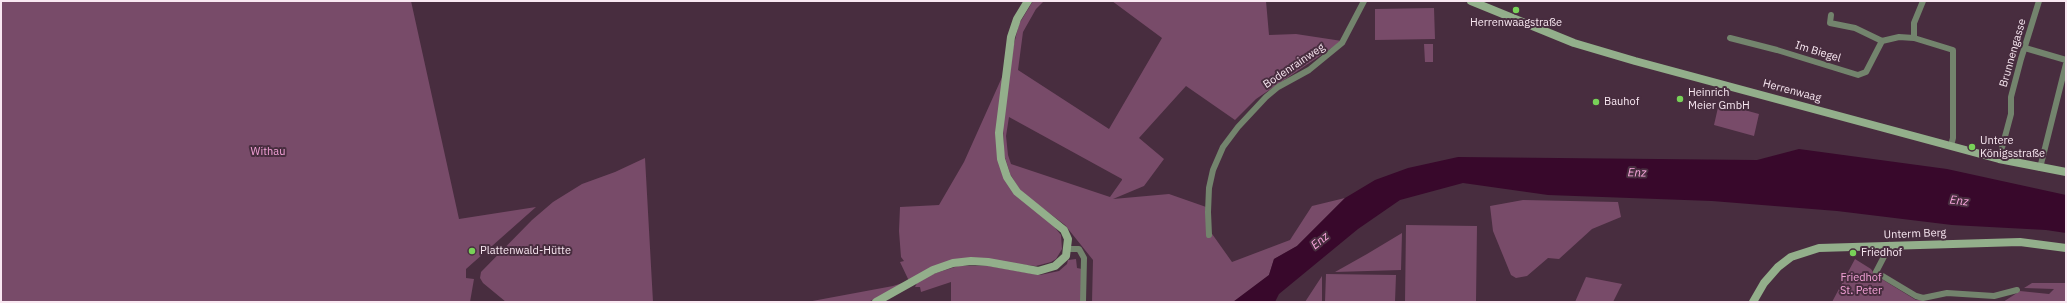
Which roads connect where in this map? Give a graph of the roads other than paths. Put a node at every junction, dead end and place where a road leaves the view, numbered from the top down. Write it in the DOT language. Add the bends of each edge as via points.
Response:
graph roads {
  1 [pos="1028,1"];
  2 [pos="1364,1"];
  3 [pos="1471,1"];
  4 [pos="1923,1"];
  5 [pos="2040,1"];
  6 [pos="1830,15"];
  7 [pos="1730,38"];
  8 [pos="1914,38"];
  9 [pos="1882,41"];
  10 [pos="2025,48"];
  11 [pos="2066,60"];
  12 [pos="2066,64"];
  13 [pos="1951,146"];
  14 [pos="1999,159"];
  15 [pos="2040,168"];
  16 [pos="2066,172"];
  17 [pos="1209,235"];
  18 [pos="1890,246"];
  19 [pos="2066,248"];
  20 [pos="1068,249"];
  21 [pos="2017,290"];
  22 [pos="1923,300"];
  23 [pos="876,302"];
  24 [pos="1083,302"];
  25 [pos="1753,302"];
  1 -- 20 [label="main road" via="1017,19 1012,37 999,133 1001,159 1017,192 1064,230 1068,238"];
  2 -- 17 [label="street, Bodenrainweg" via="1342,43 1309,70 1278,87 1266,97 1223,147 1213,170 1209,188"];
  3 -- 13 [label="main road, Herrenwaag" via="1574,43"];
  4 -- 8 [label="street" via="1914,23"];
  5 -- 10 [label="street, Brunnengasse"];
  6 -- 9 [label="street" via="1830,23 1855,28"];
  7 -- 9 [label="street, Im Biegel" via="1858,75 1866,72"];
  8 -- 9 [label="street" via="1899,37"];
  8 -- 13 [label="street" via="1953,50"];
  10 -- 11 [label="street"];
  10 -- 14 [label="street, Brunnengasse" via="2011,97 2011,114"];
  12 -- 15 [label="street"];
  13 -- 14 [label="main road, Herrenwaag"];
  14 -- 15 [label="main road, Herrenwaag"];
  15 -- 16 [label="main road, Herrenwaag"];
  18 -- 19 [label="main road, Unterm Berg" via="2020,242"];
  18 -- 22 [label="street" via="1876,272"];
  18 -- 25 [label="main road, Unterm Berg" via="1831,247 1814,249 1791,257 1771,274"];
  20 -- 23 [label="main road" via="1059,264 1043,270 983,262 953,263 933,270"];
  20 -- 24 [label="street" via="1079,249 1084,258"];
  21 -- 22 [label="street" via="1994,296 1947,293"];
}
